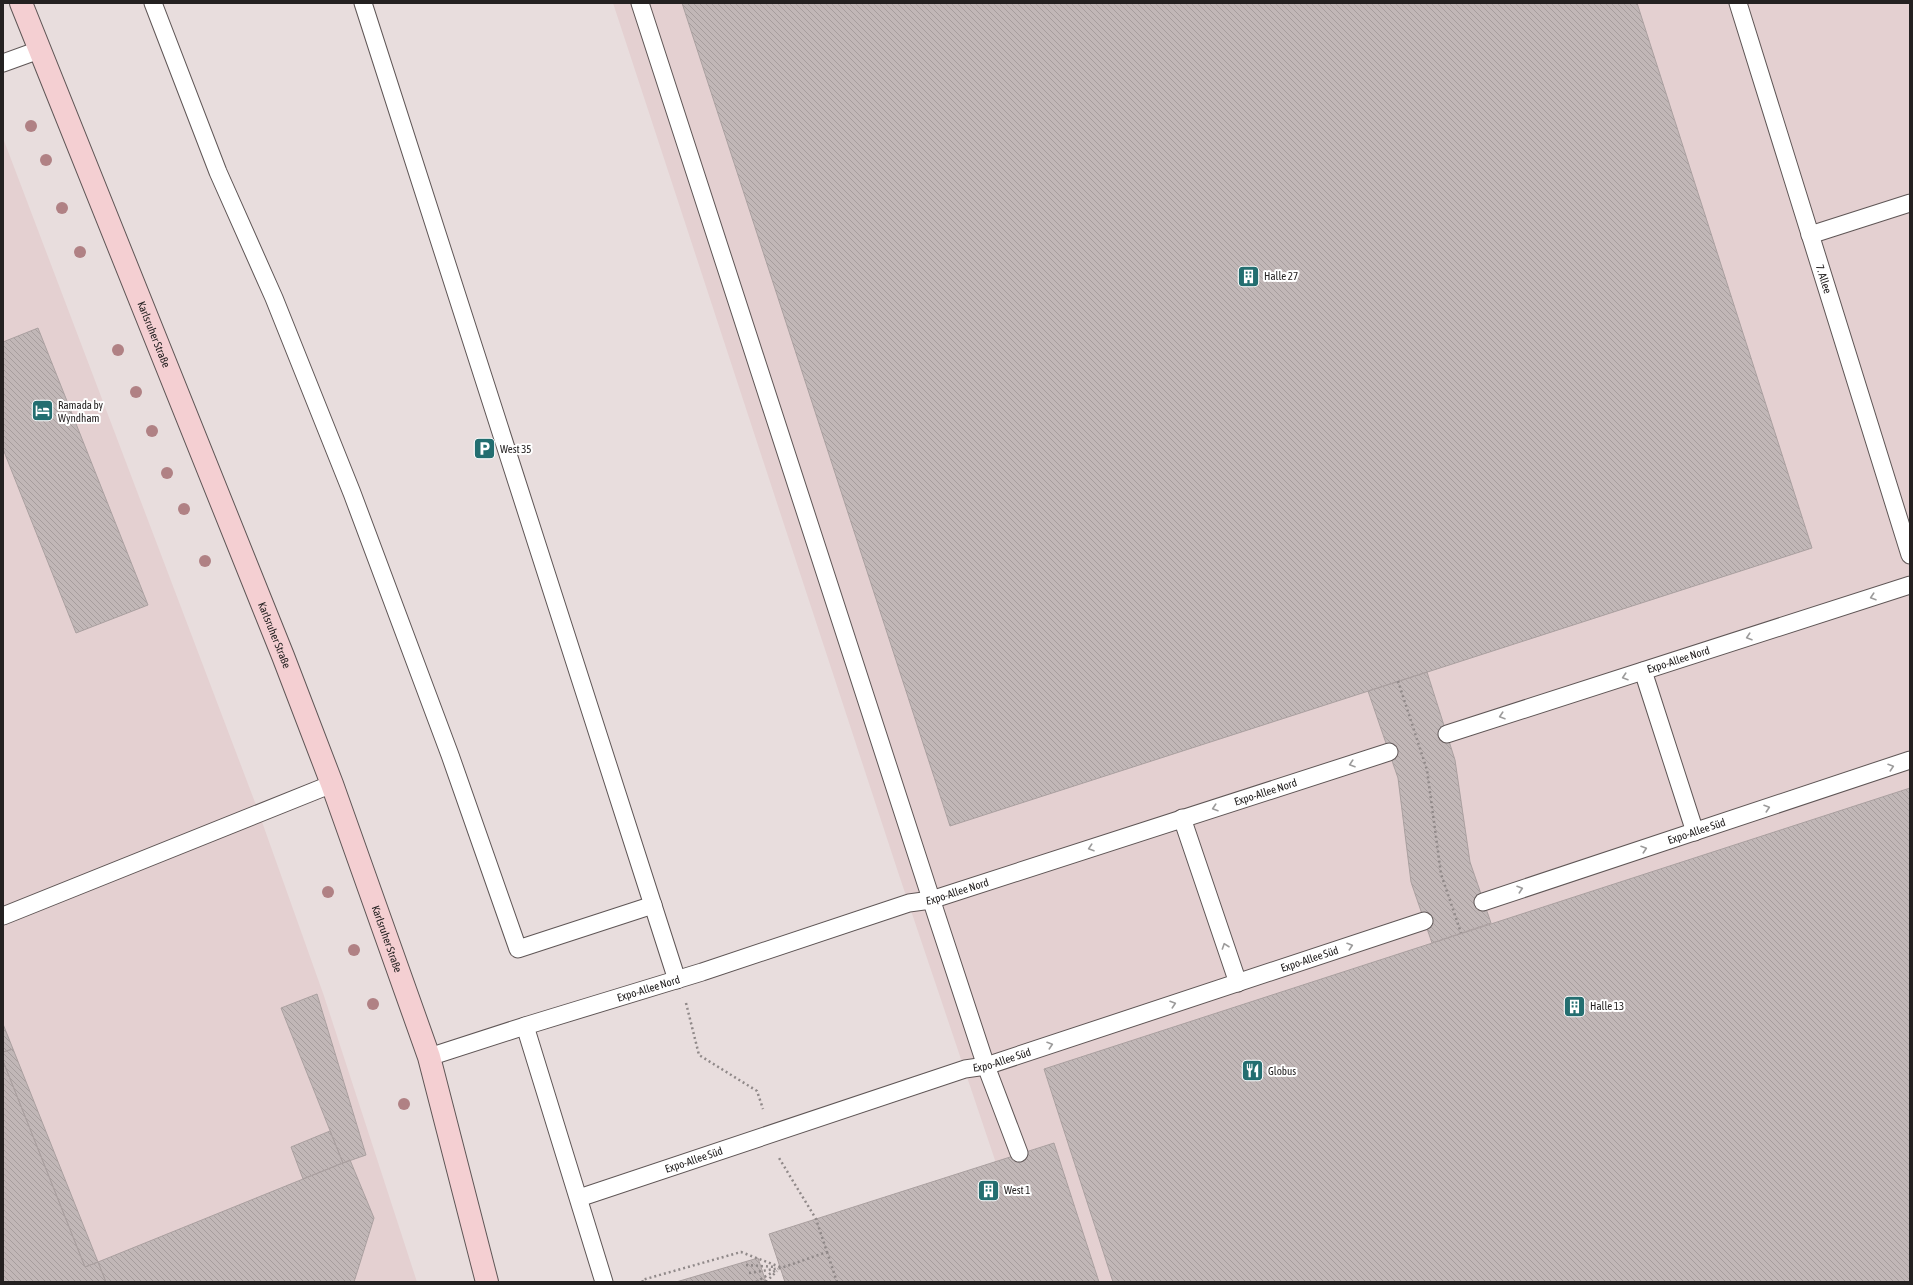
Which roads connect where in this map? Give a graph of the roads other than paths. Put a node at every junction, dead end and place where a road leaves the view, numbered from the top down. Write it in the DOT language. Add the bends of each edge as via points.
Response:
graph roads {
  1 [pos="21,3"];
  2 [pos="153,3"];
  3 [pos="363,3"];
  4 [pos="640,3"];
  5 [pos="1738,3"];
  6 [pos="39,50"];
  7 [pos="3,63"];
  8 [pos="1910,203"];
  9 [pos="1810,234"];
  10 [pos="1910,555"];
  11 [pos="1910,585"];
  12 [pos="1643,671"];
  13 [pos="1447,734"];
  14 [pos="1389,752"];
  15 [pos="1910,760"];
  16 [pos="332,784"];
  17 [pos="1182,818"];
  18 [pos="1695,832"];
  19 [pos="931,900"];
  20 [pos="1483,902"];
  21 [pos="653,905"];
  22 [pos="3,916"];
  23 [pos="1424,921"];
  24 [pos="677,980"];
  25 [pos="1238,983"];
  26 [pos="525,1026"];
  27 [pos="429,1057"];
  28 [pos="986,1066"];
  29 [pos="1019,1154"];
  30 [pos="579,1198"];
  31 [pos="487,1282"];
  32 [pos="604,1282"];
  1 -- 6 [label="main road, Karlsruher Straße"];
  2 -- 21 [label="lane" via="218,172 274,298 352,493 450,755 518,949"];
  3 -- 21 [label="lane"];
  4 -- 19 [label="lane"];
  5 -- 9 [label="lane, 7. Allee"];
  6 -- 7 [label="lane"];
  6 -- 16 [label="main road, Karlsruher Straße"];
  8 -- 9 [label="lane"];
  9 -- 10 [label="lane, 7. Allee"];
  11 -- 12 [label="lane, Expo-Allee Nord, one-way"];
  12 -- 13 [label="lane, Expo-Allee Nord, one-way"];
  12 -- 18 [label="lane"];
  14 -- 17 [label="lane, Expo-Allee Nord, one-way"];
  18 -- 15 [label="lane, Expo-Allee Süd, one-way"];
  16 -- 22 [label="lane"];
  16 -- 27 [label="main road, Karlsruher Straße"];
  17 -- 19 [label="lane, Expo-Allee Nord, one-way"];
  25 -- 17 [label="lane, one-way"];
  20 -- 18 [label="lane, Expo-Allee Süd, one-way"];
  19 -- 24 [label="lane, Expo-Allee Nord" via="909,903"];
  19 -- 28 [label="lane"];
  21 -- 24 [label="lane"];
  25 -- 23 [label="lane, Expo-Allee Süd, one-way"];
  24 -- 26 [label="lane, Expo-Allee Nord"];
  28 -- 25 [label="lane, Expo-Allee Süd, one-way"];
  26 -- 27 [label="lane, Expo-Allee Nord"];
  26 -- 30 [label="lane"];
  27 -- 31 [label="main road, Karlsruher Straße"];
  28 -- 29 [label="lane"];
  28 -- 30 [label="lane, Expo-Allee Süd" via="965,1069"];
  30 -- 32 [label="lane"];
}
